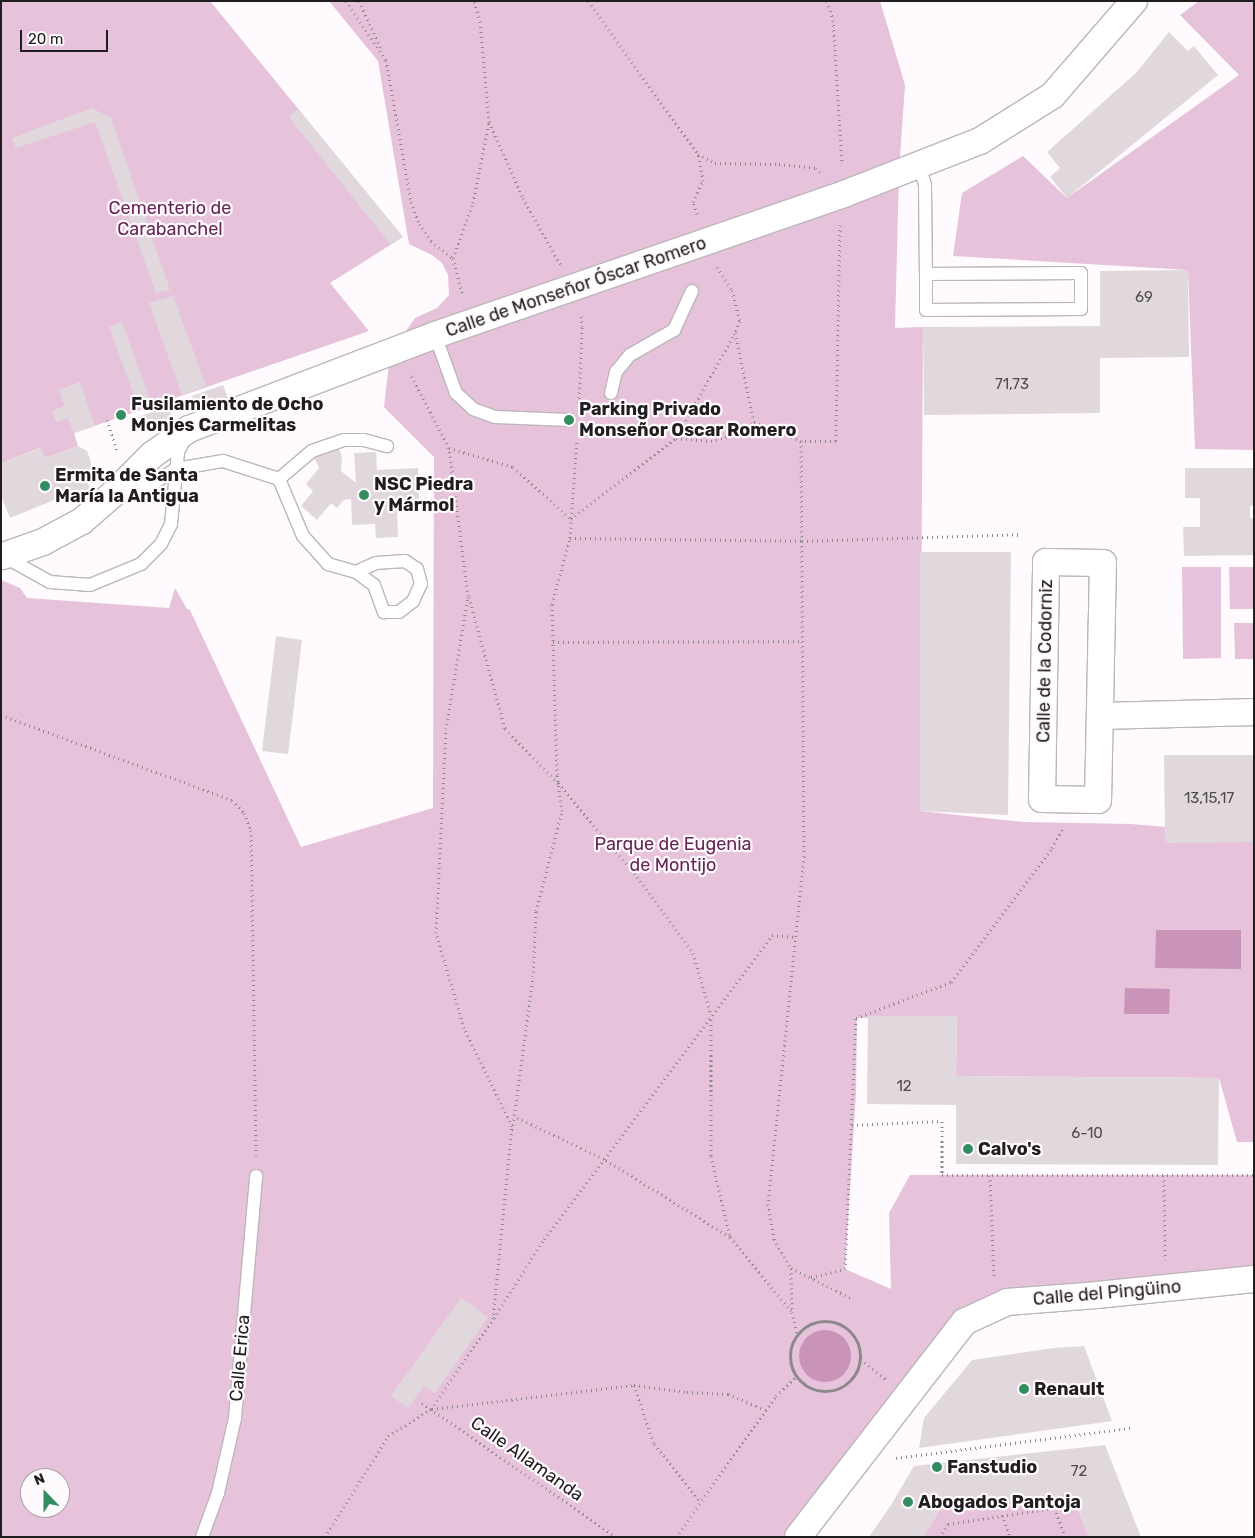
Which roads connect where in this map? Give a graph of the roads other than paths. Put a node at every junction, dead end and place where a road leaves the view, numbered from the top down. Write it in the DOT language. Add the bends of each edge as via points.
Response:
graph roads {
  1 [pos="1134,1"];
  2 [pos="919,164"];
  3 [pos="926,274"];
  4 [pos="692,291"];
  5 [pos="435,335"];
  6 [pos="611,393"];
  7 [pos="569,420"];
  8 [pos="188,429"];
  9 [pos="387,446"];
  10 [pos="176,469"];
  11 [pos="279,479"];
  12 [pos="114,493"];
  13 [pos="2,555"];
  14 [pos="356,572"];
  15 [pos="1254,712"];
  16 [pos="1102,716"];
  17 [pos="256,1176"];
  18 [pos="1254,1279"];
  19 [pos="202,1537"];
  20 [pos="798,1537"];
  1 -- 2 [label="street, Calle de Monseñor Óscar Romero" via="1053,95 980,141"];
  2 -- 3 [label="lane" via="925,185"];
  2 -- 5 [label="street, Calle de Monseñor Óscar Romero" via="844,194"];
  3 -- 3 [label="lane" via="1080,273 1081,308 926,310"];
  4 -- 6 [label="lane" via="674,330 630,355 616,372"];
  5 -- 7 [label="lane" via="456,393 472,409 496,418"];
  5 -- 8 [label="street, Calle de Monseñor Óscar Romero"];
  8 -- 10 [label="lane" via="178,452"];
  8 -- 12 [label="street, Calle de Monseñor Óscar Romero" via="152,455"];
  9 -- 11 [label="lane" via="364,440 344,440 312,451"];
  10 -- 11 [label="lane" via="224,461"];
  10 -- 12 [label="lane" via="151,485"];
  10 -- 13 [label="lane" via="171,524 161,544 141,564 90,585 50,582"];
  11 -- 14 [label="lane" via="303,536 328,564"];
  12 -- 13 [label="street, Calle de Monseñor Óscar Romero" via="82,521 44,542"];
  14 -- 14 [label="lane" via="374,586 384,612 399,612 413,601 421,584 417,569 405,561 376,563"];
  15 -- 16 [label="street"];
  16 -- 16 [label="street, Calle de la Codorniz" via="1102,563 1046,562 1042,799 1098,800"];
  17 -- 19 [label="lane, Calle Erica" via="235,1418 218,1492"];
  18 -- 20 [label="street, Calle del Pingüino" via="1007,1302 964,1322"];
}
